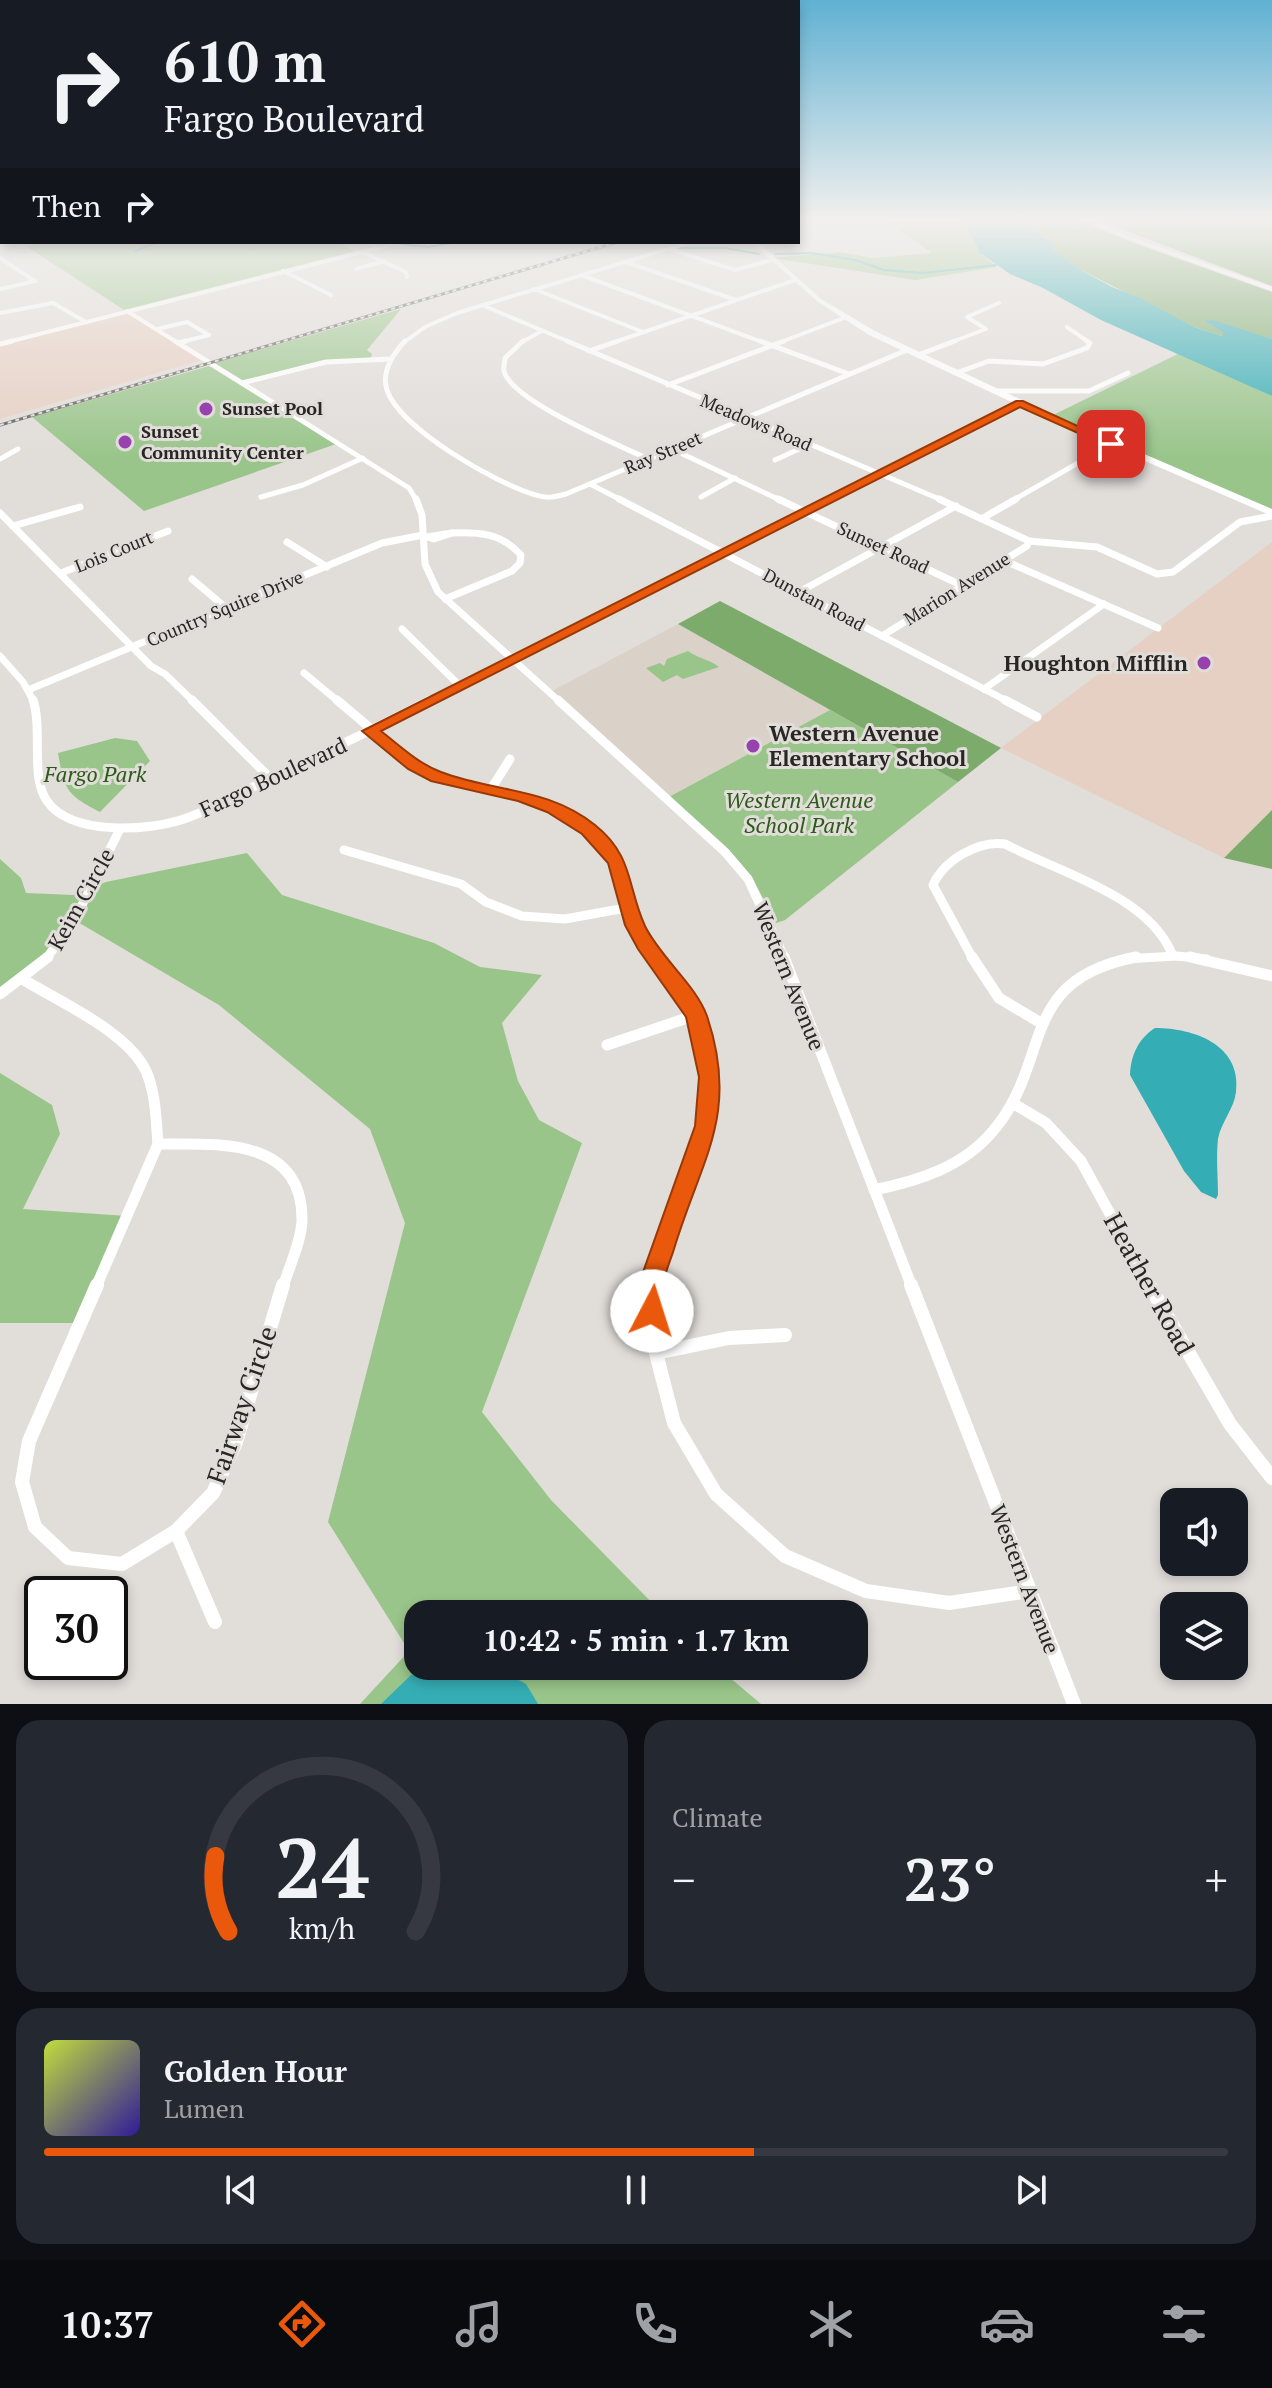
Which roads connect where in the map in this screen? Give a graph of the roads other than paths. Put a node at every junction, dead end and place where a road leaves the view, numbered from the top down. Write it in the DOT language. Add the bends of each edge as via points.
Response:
graph roads {
  1 [pos="180,298"];
  2 [pos="506,298"];
  3 [pos="556,298"];
  4 [pos="643,298"];
  5 [pos="730,298"];
  6 [pos="744,298"];
  7 [pos="818,298"];
  8 [pos="737,300"];
  9 [pos="999,303"];
  10 [pos="482,305"];
  11 [pos="127,311"];
  12 [pos="0,313"];
  13 [pos="691,315"];
  14 [pos="844,318"];
  15 [pos="86,322"];
  16 [pos="1067,327"];
  17 [pos="157,329"];
  18 [pos="542,331"];
  19 [pos="643,332"];
  20 [pos="178,343"];
  21 [pos="0,344"];
  22 [pos="773,346"];
  23 [pos="907,350"];
  24 [pos="589,351"];
  25 [pos="918,355"];
  26 [pos="390,359"];
  27 [pos="956,373"];
  28 [pos="1128,373"];
  29 [pos="849,374"];
  30 [pos="242,383"];
  31 [pos="668,385"];
  32 [pos="994,391"];
  33 [pos="1019,403"];
  34 [pos="746,418"];
  35 [pos="1111,444"];
  36 [pos="808,445"];
  37 [pos="18,449"];
  38 [pos="672,449"];
  39 [pos="363,458"];
  40 [pos="0,459"];
  41 [pos="648,459"];
  42 [pos="775,460"];
  43 [pos="876,474"];
  44 [pos="735,478"];
  45 [pos="590,484"];
  46 [pos="261,497"];
  47 [pos="701,497"];
  48 [pos="956,506"];
  49 [pos="80,507"];
  50 [pos="804,511"];
  51 [pos="0,513"];
  52 [pos="1272,514"];
  53 [pos="983,518"];
  54 [pos="13,526"];
  55 [pos="168,531"];
  56 [pos="452,533"];
  57 [pos="423,535"];
  58 [pos="1029,541"];
  59 [pos="287,542"];
  60 [pos="880,547"];
  61 [pos="723,552"];
  62 [pos="1003,560"];
  63 [pos="327,567"];
  64 [pos="61,573"];
  65 [pos="192,579"];
  66 [pos="963,586"];
  67 [pos="799,592"];
  68 [pos="445,599"];
  69 [pos="1104,604"];
  70 [pos="226,608"];
  71 [pos="1158,628"];
  72 [pos="402,629"];
  73 [pos="882,636"];
  74 [pos="133,647"];
  75 [pos="0,656"];
  76 [pos="510,659"];
  77 [pos="304,673"];
  78 [pos="459,685"];
  79 [pos="984,689"];
  80 [pos="28,690"];
  81 [pos="1037,717"];
  82 [pos="370,731"];
  83 [pos="510,759"];
  84 [pos="271,779"];
  85 [pos="491,789"];
  86 [pos="120,829"];
  87 [pos="344,850"];
  88 [pos="631,907"];
  89 [pos="1172,954"];
  90 [pos="1272,976"];
  91 [pos="24,980"];
  92 [pos="0,994"];
  93 [pos="696,1015"];
  94 [pos="1041,1023"];
  95 [pos="607,1045"];
  96 [pos="1014,1104"];
  97 [pos="158,1144"];
  98 [pos="874,1190"];
  99 [pos="785,1335"];
  100 [pos="656,1353"];
  101 [pos="1272,1478"];
  102 [pos="176,1531"];
  103 [pos="1030,1591"];
  104 [pos="215,1622"];
  105 [pos="1074,1704"];
  1 -- 11 [label="street"];
  2 -- 10 [label="street"];
  3 -- 19 [label="street"];
  4 -- 13 [label="street"];
  5 -- 8 [label="street"];
  6 -- 8 [label="street"];
  7 -- 14 [label="main road"];
  8 -- 13 [label="street"];
  9 -- 25 [label="street" via="967,317 986,329"];
  10 -- 18 [label="street, Meadows Road"];
  10 -- 26 [label="street" via="421,329"];
  11 -- 15 [label="street"];
  11 -- 17 [label="street, Western Avenue"];
  12 -- 15 [label="street" via="53,303"];
  13 -- 19 [label="street"];
  13 -- 22 [label="street"];
  14 -- 22 [label="street"];
  14 -- 23 [label="main road"];
  15 -- 21 [label="street"];
  16 -- 27 [label="street" via="1090,343 1087,348 1043,364 983,362"];
  17 -- 20 [label="street, Western Avenue"];
  17 -- 20 [label="street" via="187,322 209,335"];
  18 -- 24 [label="street, Meadows Road"];
  18 -- 41 [label="street" via="520,342 505,358 510,384 528,400"];
  19 -- 24 [label="street"];
  20 -- 30 [label="street, Western Avenue"];
  22 -- 29 [label="street"];
  22 -- 31 [label="street"];
  23 -- 25 [label="main road"];
  23 -- 29 [label="street, Ray Street"];
  24 -- 31 [label="street, Meadows Road"];
  25 -- 27 [label="main road"];
  26 -- 30 [label="street" via="326,362"];
  26 -- 45 [label="street, Ray Street" via="385,384 394,406 427,438 534,495 550,498"];
  27 -- 32 [label="main road"];
  28 -- 32 [label="street" via="1089,391"];
  29 -- 34 [label="street, Ray Street"];
  30 -- 39 [label="street, Western Avenue"];
  31 -- 34 [label="street, Meadows Road"];
  32 -- 33 [label="main road"];
  33 -- 35 [label="main road"];
  33 -- 43 [label="street, Fargo Boulevard"];
  34 -- 36 [label="street, Meadows Road"];
  34 -- 38 [label="street, Ray Street"];
  35 -- 52 [label="main road"];
  35 -- 53 [label="street"];
  36 -- 42 [label="street"];
  36 -- 43 [label="street, Meadows Road"];
  37 -- 40 [label="street"];
  38 -- 41 [label="street, Ray Street"];
  38 -- 44 [label="street, Sunset Road"];
  39 -- 46 [label="street"];
  39 -- 57 [label="street, Western Avenue" via="418,499 425,519"];
  41 -- 45 [label="street, Ray Street"];
  43 -- 48 [label="street, Meadows Road"];
  43 -- 50 [label="street, Fargo Boulevard"];
  44 -- 47 [label="street"];
  44 -- 50 [label="street, Sunset Road"];
  45 -- 61 [label="street, Dunstan Road"];
  48 -- 53 [label="street, Meadows Road"];
  48 -- 60 [label="street"];
  49 -- 54 [label="street"];
  50 -- 60 [label="street, Sunset Road"];
  50 -- 61 [label="street, Fargo Boulevard"];
  51 -- 54 [label="street"];
  52 -- 58 [label="street" via="1240,522 1173,572 1157,574 1097,547"];
  53 -- 58 [label="street, Meadows Road"];
  54 -- 64 [label="street"];
  55 -- 64 [label="street, Lois Court"];
  56 -- 68 [label="street" via="484,531 521,555 512,571"];
  57 -- 63 [label="street, Country Squire Drive" via="401,537"];
  57 -- 68 [label="street, Western Avenue" via="423,567"];
  58 -- 62 [label="street, Marion Avenue"];
  59 -- 63 [label="street"];
  60 -- 66 [label="street, Sunset Road"];
  60 -- 67 [label="street"];
  61 -- 67 [label="street, Dunstan Road"];
  61 -- 76 [label="street, Fargo Boulevard"];
  62 -- 66 [label="street, Marion Avenue"];
  62 -- 69 [label="street"];
  63 -- 70 [label="street, Country Squire Drive"];
  64 -- 74 [label="street"];
  65 -- 70 [label="street"];
  66 -- 73 [label="street, Marion Avenue"];
  67 -- 73 [label="street, Dunstan Road"];
  68 -- 76 [label="street, Western Avenue"];
  69 -- 71 [label="street"];
  69 -- 79 [label="street"];
  70 -- 74 [label="street, Country Squire Drive"];
  72 -- 78 [label="street"];
  73 -- 79 [label="street, Dunstan Road"];
  74 -- 80 [label="street, Country Squire Drive"];
  74 -- 84 [label="street"];
  75 -- 80 [label="street, Fargo Boulevard"];
  76 -- 78 [label="street, Fargo Boulevard"];
  76 -- 98 [label="street, Western Avenue" via="725,852 748,879 771,924"];
  77 -- 82 [label="street"];
  78 -- 82 [label="street, Fargo Boulevard"];
  79 -- 81 [label="street, Dunstan Road"];
  80 -- 86 [label="street, Fargo Boulevard" via="38,722 39,784 49,805 81,823"];
  82 -- 84 [label="street, Fargo Boulevard"];
  82 -- 85 [label="street" via="437,777"];
  83 -- 85 [label="street"];
  84 -- 86 [label="street, Fargo Boulevard" via="185,819"];
  85 -- 88 [label="street" via="553,808 589,829 617,861"];
  86 -- 91 [label="street, Keim Circle" via="72,927 54,954"];
  87 -- 88 [label="street" via="461,884 486,902 522,916 565,919"];
  88 -- 93 [label="street" via="645,944"];
  89 -- 90 [label="street" via="1221,960"];
  89 -- 94 [label="street" via="1107,963 1075,980 1053,1001"];
  89 -- 94 [label="street" via="1162,933 1119,901 1005,844 978,844 933,885 983,978 999,998"];
  91 -- 92 [label="street, Keim Circle"];
  91 -- 97 [label="street, Fairway Circle" via="122,1043 142,1064 153,1092"];
  93 -- 95 [label="street"];
  93 -- 100 [label="street" via="707,1052 710,1104 698,1155 669,1224 650,1289"];
  94 -- 96 [label="street"];
  96 -- 98 [label="street" via="991,1135 958,1161 920,1179"];
  96 -- 101 [label="street, Heather Road" via="1046,1123 1081,1161 1182,1346 1230,1424"];
  97 -- 102 [label="street, Fairway Circle" via="247,1147 275,1160 297,1186 302,1223 236,1442 213,1493"];
  97 -- 102 [label="street, Fairway Circle" via="29,1441 22,1482 35,1527 68,1558 122,1564"];
  98 -- 103 [label="street, Western Avenue"];
  99 -- 100 [label="street" via="729,1338"];
  100 -- 103 [label="street" via="674,1423 716,1494 785,1556 866,1591 949,1603"];
  102 -- 104 [label="street"];
  103 -- 105 [label="street, Western Avenue"];
}
